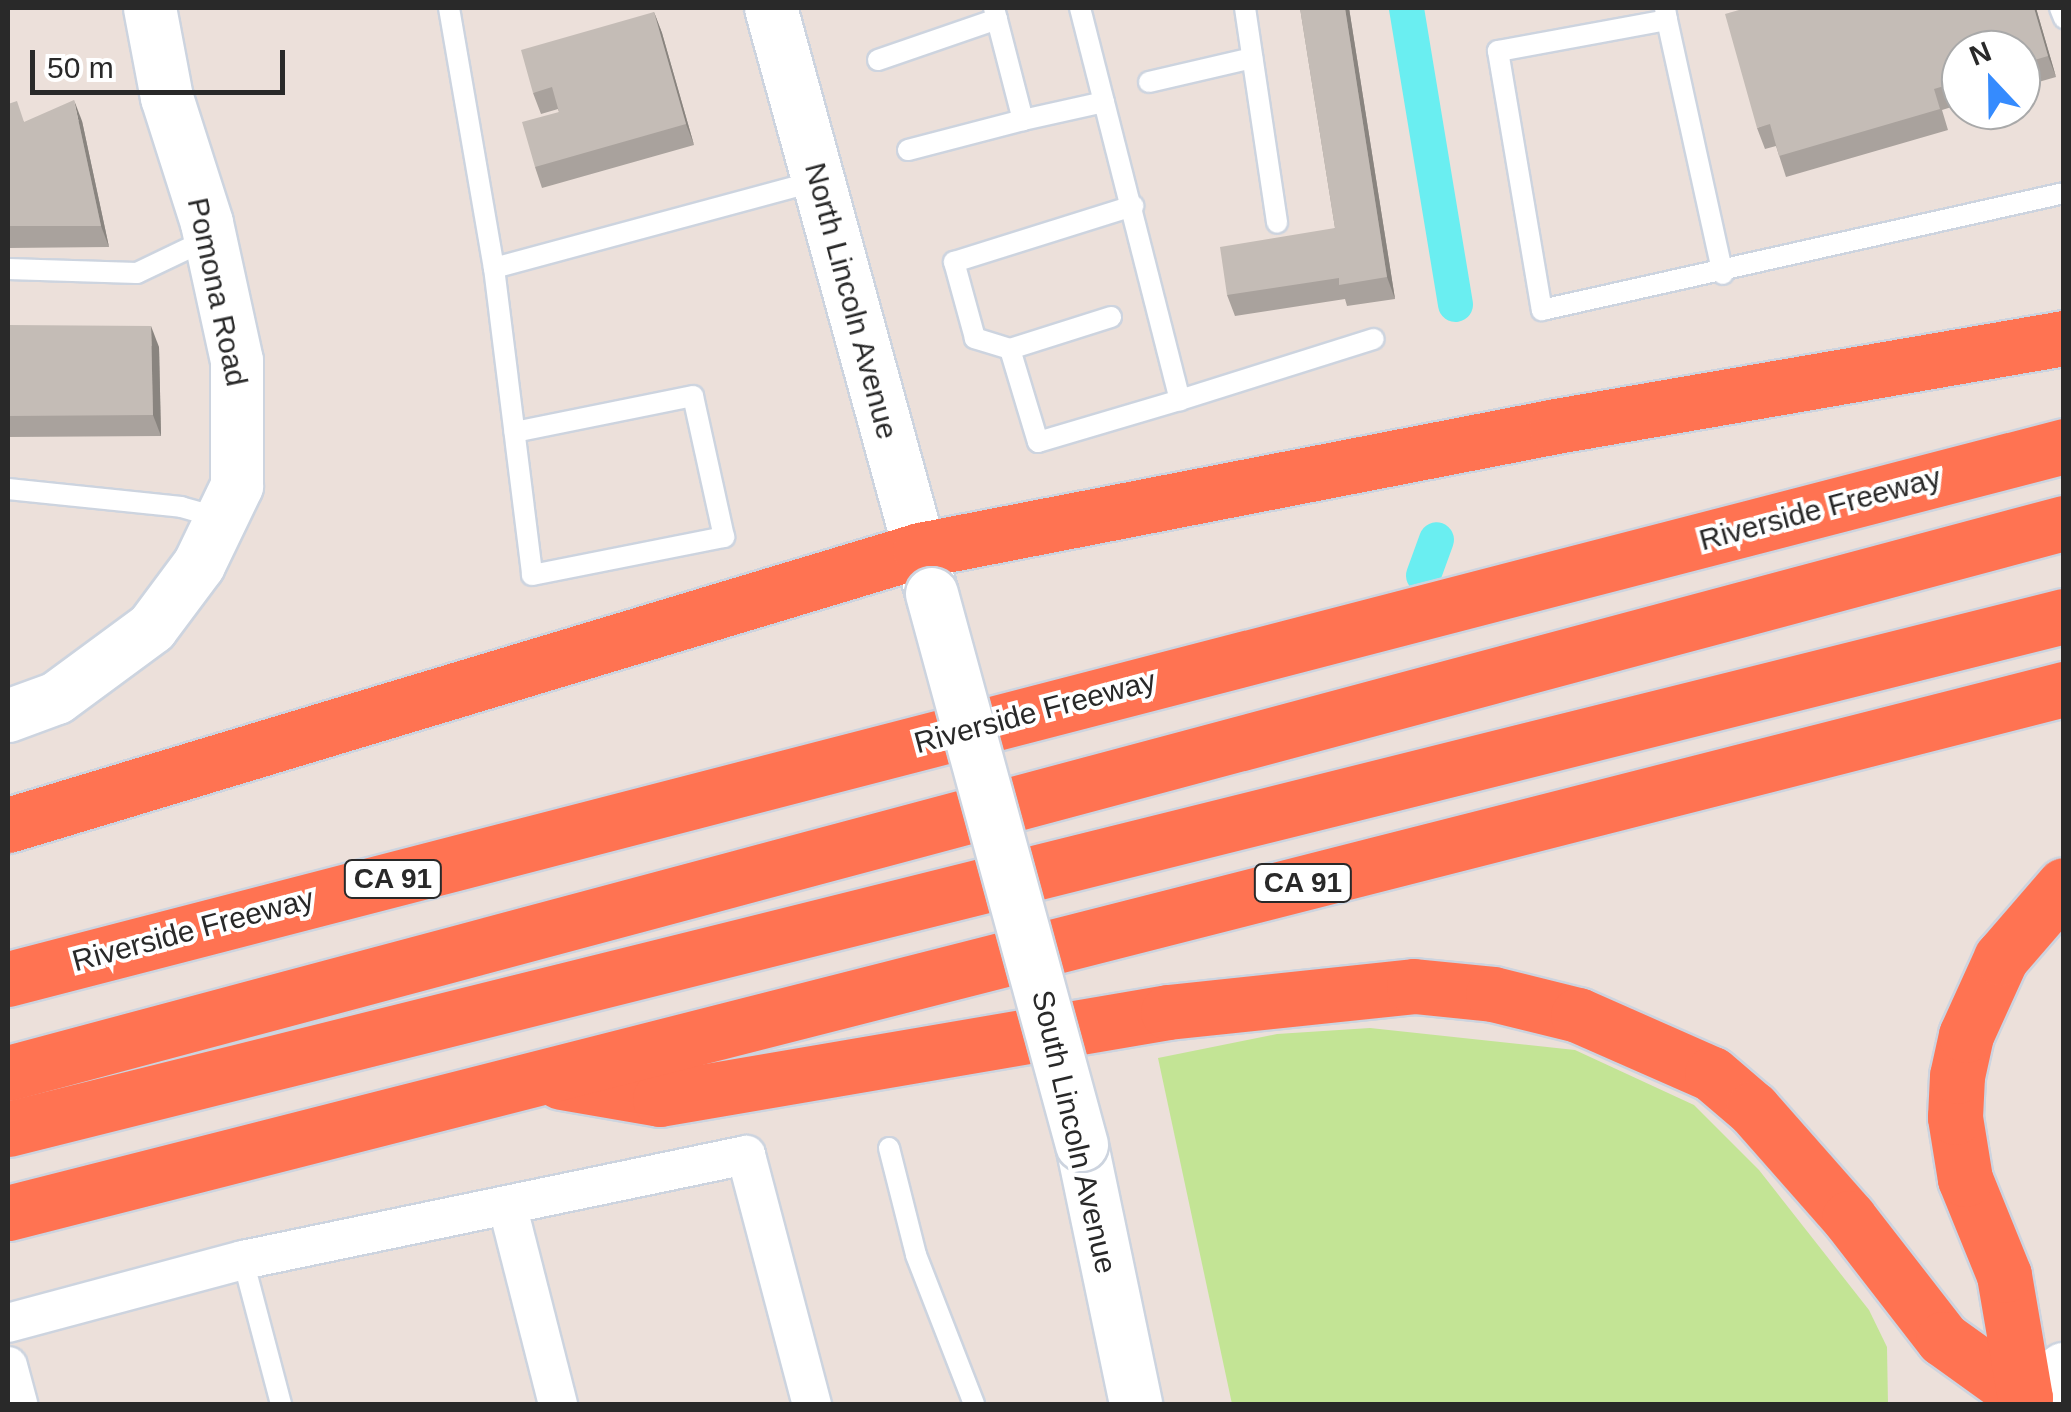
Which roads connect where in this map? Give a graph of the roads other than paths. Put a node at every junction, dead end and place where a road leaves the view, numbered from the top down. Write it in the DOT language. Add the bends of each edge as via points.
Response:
graph roads {
  1 [pos="150,8"];
  2 [pos="449,8"];
  3 [pos="770,8"];
  4 [pos="1080,8"];
  5 [pos="1244,8"];
  6 [pos="2060,8"];
  7 [pos="995,14"];
  8 [pos="1666,14"];
  9 [pos="2064,18"];
  10 [pos="1252,58"];
  11 [pos="878,60"];
  12 [pos="1150,82"];
  13 [pos="1104,102"];
  14 [pos="1024,120"];
  15 [pos="908,150"];
  16 [pos="818,180"];
  17 [pos="2064,192"];
  18 [pos="1133,206"];
  19 [pos="1277,223"];
  20 [pos="210,238"];
  21 [pos="494,268"];
  22 [pos="8,269"];
  23 [pos="1722,274"];
  24 [pos="1111,317"];
  25 [pos="2064,338"];
  26 [pos="1374,339"];
  27 [pos="1010,349"];
  28 [pos="1180,400"];
  29 [pos="515,432"];
  30 [pos="2064,446"];
  31 [pos="8,489"];
  32 [pos="222,518"];
  33 [pos="2064,524"];
  34 [pos="926,572"];
  35 [pos="2064,616"];
  36 [pos="2064,689"];
  37 [pos="8,716"];
  38 [pos="8,825"];
  39 [pos="1008,861"];
  40 [pos="2064,885"];
  41 [pos="8,978"];
  42 [pos="8,1073"];
  43 [pos="543,1078"];
  44 [pos="8,1129"];
  45 [pos="889,1148"];
  46 [pos="508,1208"];
  47 [pos="8,1213"];
  48 [pos="243,1260"];
  49 [pos="8,1323"];
  50 [pos="8,1366"];
  51 [pos="2035,1391"];
  52 [pos="18,1404"];
  53 [pos="281,1404"];
  54 [pos="558,1404"];
  55 [pos="812,1404"];
  56 [pos="974,1404"];
  57 [pos="1136,1404"];
  1 -- 20 [label="main road, Pomona Road" via="167,98"];
  2 -- 21 [label="lane"];
  3 -- 16 [label="main road, North Lincoln Avenue"];
  4 -- 13 [label="lane"];
  5 -- 10 [label="lane"];
  6 -- 9 [label="lane"];
  7 -- 11 [label="lane"];
  7 -- 14 [label="lane"];
  8 -- 23 [label="lane"];
  8 -- 23 [label="lane" via="1498,51 1542,310"];
  10 -- 12 [label="lane"];
  10 -- 19 [label="lane"];
  13 -- 14 [label="lane"];
  13 -- 18 [label="lane"];
  14 -- 15 [label="lane"];
  16 -- 21 [label="lane"];
  16 -- 34 [label="main road, North Lincoln Avenue"];
  17 -- 23 [label="lane"];
  18 -- 27 [label="lane" via="954,262 974,338"];
  18 -- 28 [label="lane"];
  20 -- 22 [label="lane" via="137,272"];
  20 -- 32 [label="main road, Pomona Road" via="237,361 241,421 237,486"];
  21 -- 29 [label="lane"];
  24 -- 27 [label="lane"];
  25 -- 34 [label="highway" via="1537,430"];
  26 -- 28 [label="lane"];
  27 -- 28 [label="lane" via="1038,442"];
  29 -- 29 [label="lane" via="532,574 724,537 693,396"];
  30 -- 41 [label="highway, Riverside Freeway / CA 91"];
  31 -- 32 [label="lane" via="182,507"];
  32 -- 37 [label="main road, Pomona Road" via="177,602 152,628 58,698"];
  33 -- 42 [label="highway"];
  34 -- 38 [label="highway"];
  34 -- 39 [label="main road, North Lincoln Avenue, bridge"];
  35 -- 44 [label="highway"];
  36 -- 43 [label="highway, CA 91"];
  39 -- 57 [label="main road, South Lincoln Avenue, bridge" via="1082,1145"];
  40 -- 51 [label="highway" via="2001,958 1966,1035 1954,1117 1964,1179 2004,1275"];
  43 -- 47 [label="highway, CA 91"];
  43 -- 51 [label="highway" via="660,1099 1168,1012 1414,986 1493,994 1578,1015 1712,1074 1753,1109 1849,1218 1942,1339"];
  45 -- 56 [label="lane" via="916,1255"];
  46 -- 48 [label="street"];
  46 -- 54 [label="street"];
  46 -- 55 [label="street" via="746,1155"];
  48 -- 49 [label="street"];
  48 -- 53 [label="lane"];
  50 -- 52 [label="street"];
}
